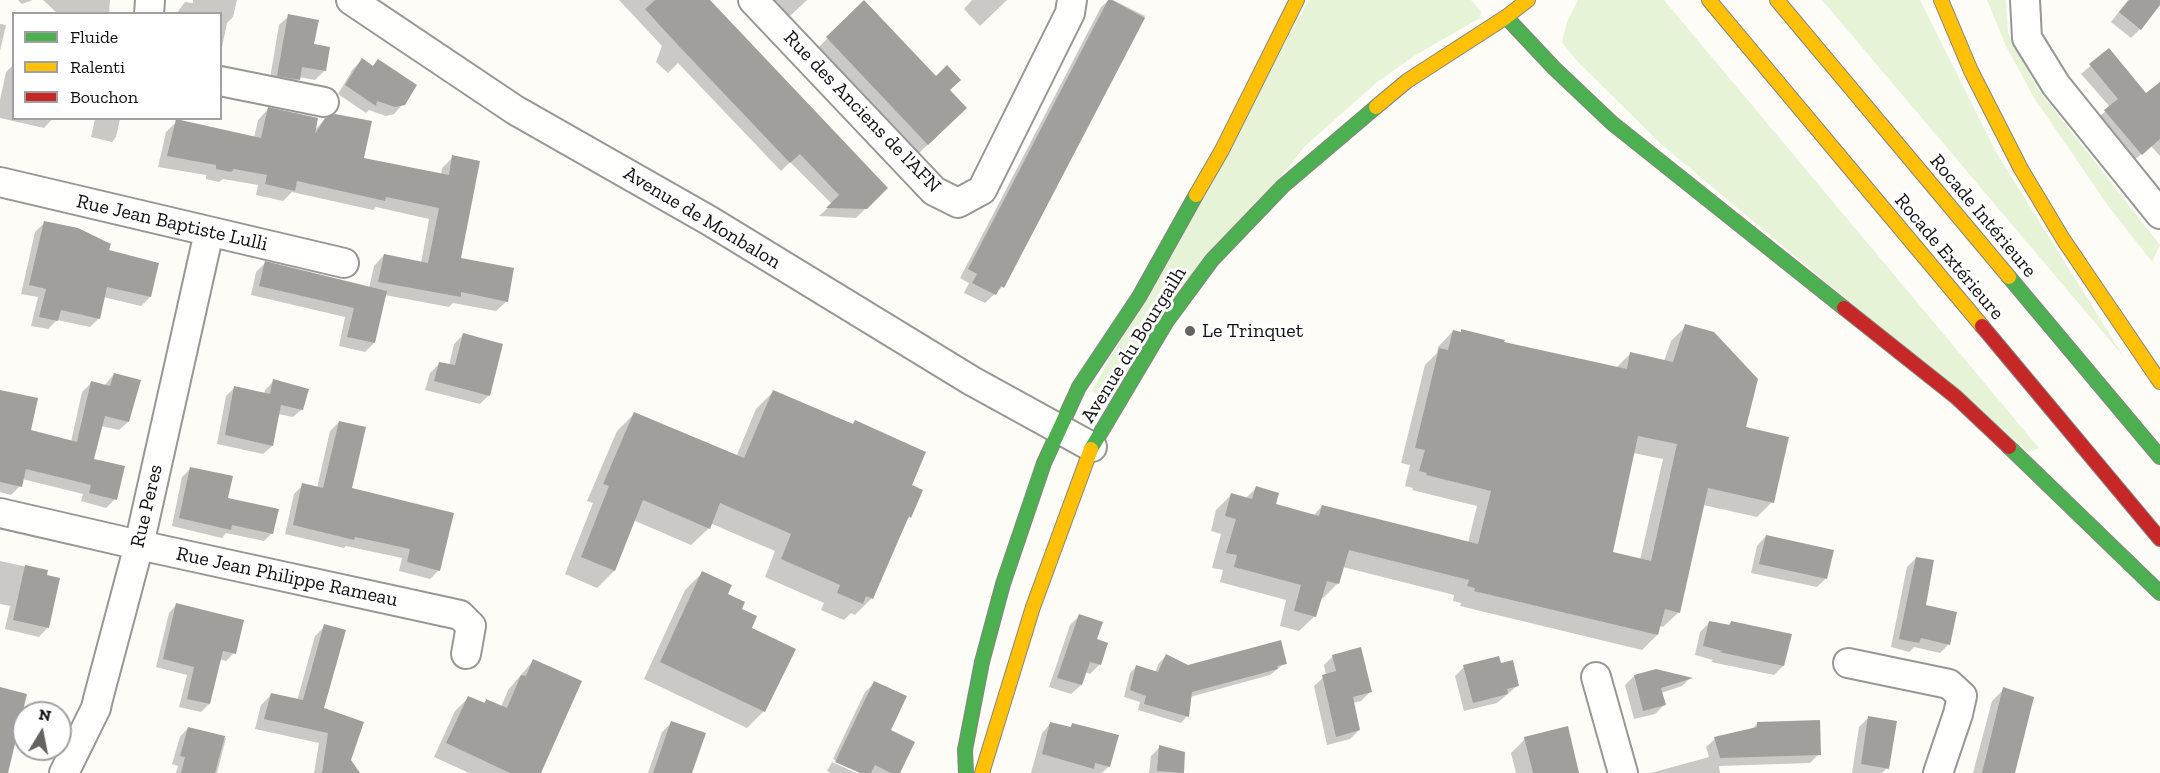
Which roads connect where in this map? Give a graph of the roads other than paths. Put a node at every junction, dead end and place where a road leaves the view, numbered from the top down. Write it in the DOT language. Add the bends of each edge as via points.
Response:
graph roads {
  1 [pos="351,0"];
  2 [pos="753,0"];
  3 [pos="1072,0"];
  4 [pos="1297,0"];
  5 [pos="1528,0"];
  6 [pos="1709,0"];
  7 [pos="1777,0"];
  8 [pos="1941,0"];
  9 [pos="2025,0"];
  10 [pos="1502,13"];
  11 [pos="222,81"];
  12 [pos="324,102"];
  13 [pos="0,182"];
  14 [pos="2160,214"];
  15 [pos="209,232"];
  16 [pos="344,263"];
  17 [pos="2160,382"];
  18 [pos="1058,430"];
  19 [pos="1092,447"];
  20 [pos="2160,457"];
  21 [pos="0,513"];
  22 [pos="2160,539"];
  23 [pos="139,545"];
  24 [pos="2160,593"];
  25 [pos="466,654"];
  26 [pos="1848,663"];
  27 [pos="1596,677"];
  28 [pos="63,773"];
  29 [pos="966,773"];
  30 [pos="982,773"];
  31 [pos="1623,773"];
  32 [pos="1938,773"];
  1 -- 18 [label="street, Avenue de Monbalon" via="515,110"];
  2 -- 3 [label="street, Rue des Anciens de l'AFN" via="934,191 958,203 982,190 1070,13"];
  4 -- 18 [label="main road, Avenue du Bourgailh" via="1222,150 1139,297 1079,387"];
  5 -- 10 [label="main road, Avenue du Bourgailh"];
  6 -- 22 [label="main road, Rocade Extérieure"];
  7 -- 20 [label="main road, Rocade Intérieure"];
  8 -- 17 [label="main road" via="2020,169"];
  9 -- 14 [label="street" via="2027,38 2056,86"];
  10 -- 19 [label="main road, Avenue du Bourgailh" via="1407,81 1283,186 1220,251 1167,321"];
  10 -- 24 [label="main road" via="1612,123 1956,397"];
  11 -- 12 [label="street"];
  13 -- 15 [label="street, Rue Jean Baptiste Lulli"];
  15 -- 16 [label="street, Rue Jean Baptiste Lulli"];
  15 -- 23 [label="street, Rue Peres"];
  18 -- 19 [label="street, Avenue de Monbalon"];
  18 -- 29 [label="main road, Avenue du Bourgailh" via="1003,584 982,662 965,750"];
  19 -- 30 [label="main road, Avenue du Bourgailh" via="1033,607"];
  21 -- 23 [label="street, Rue Jean Philippe Rameau"];
  23 -- 25 [label="street, Rue Jean Philippe Rameau" via="460,615 471,626"];
  23 -- 28 [label="street, Rue Peres" via="96,708"];
  26 -- 32 [label="street" via="1949,684 1962,696"];
  27 -- 31 [label="street"];
}
